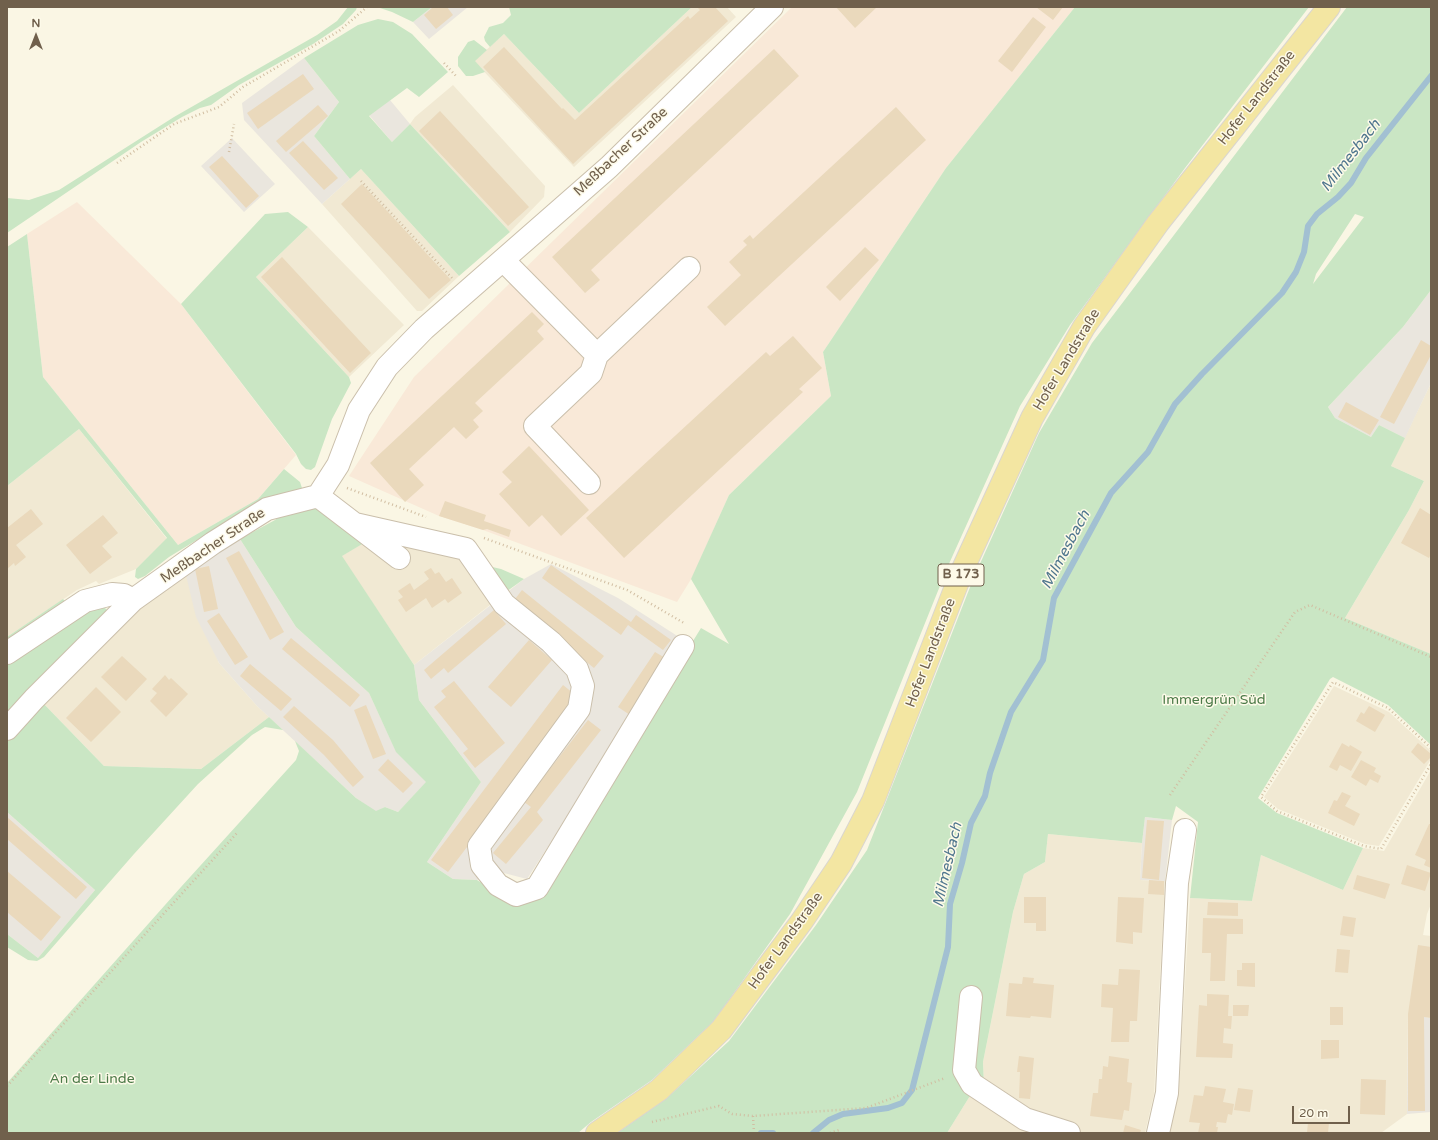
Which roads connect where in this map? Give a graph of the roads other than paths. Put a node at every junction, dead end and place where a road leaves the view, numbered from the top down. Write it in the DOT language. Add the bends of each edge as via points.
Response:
graph roads {
  1 [pos="772,7"];
  2 [pos="1329,7"];
  3 [pos="503,260"];
  4 [pos="689,268"];
  5 [pos="597,355"];
  6 [pos="589,483"];
  7 [pos="322,488"];
  8 [pos="355,524"];
  9 [pos="399,558"];
  10 [pos="133,600"];
  11 [pos="683,646"];
  12 [pos="7,653"];
  13 [pos="7,729"];
  14 [pos="1185,830"];
  15 [pos="971,997"];
  16 [pos="597,1133"];
  17 [pos="1069,1133"];
  18 [pos="1158,1133"];
  1 -- 3 [label="street, Meßbacher Straße" via="609,167"];
  2 -- 16 [label="main road, Hofer Landstraße / B 173" via="1158,223 1084,327 1032,418 962,571 874,802 841,863 802,921 721,1030 659,1090"];
  3 -- 5 [label="street"];
  3 -- 7 [label="street, Meßbacher Straße" via="424,329 387,367 359,410 338,465"];
  4 -- 5 [label="street"];
  5 -- 6 [label="street" via="591,373 535,426"];
  7 -- 8 [label="street"];
  7 -- 10 [label="street, Meßbacher Straße" via="268,509 213,543"];
  8 -- 9 [label="street"];
  8 -- 11 [label="street" via="466,549 504,604 551,642 577,669 583,686 579,709 479,846 482,865 498,885 516,895 537,888"];
  10 -- 12 [label="street" via="124,595 112,594 85,601"];
  10 -- 13 [label="street, Meßbacher Straße"];
  14 -- 18 [label="street" via="1177,883 1167,1093"];
  15 -- 17 [label="street" via="964,1070 972,1084 1025,1119"];
}
